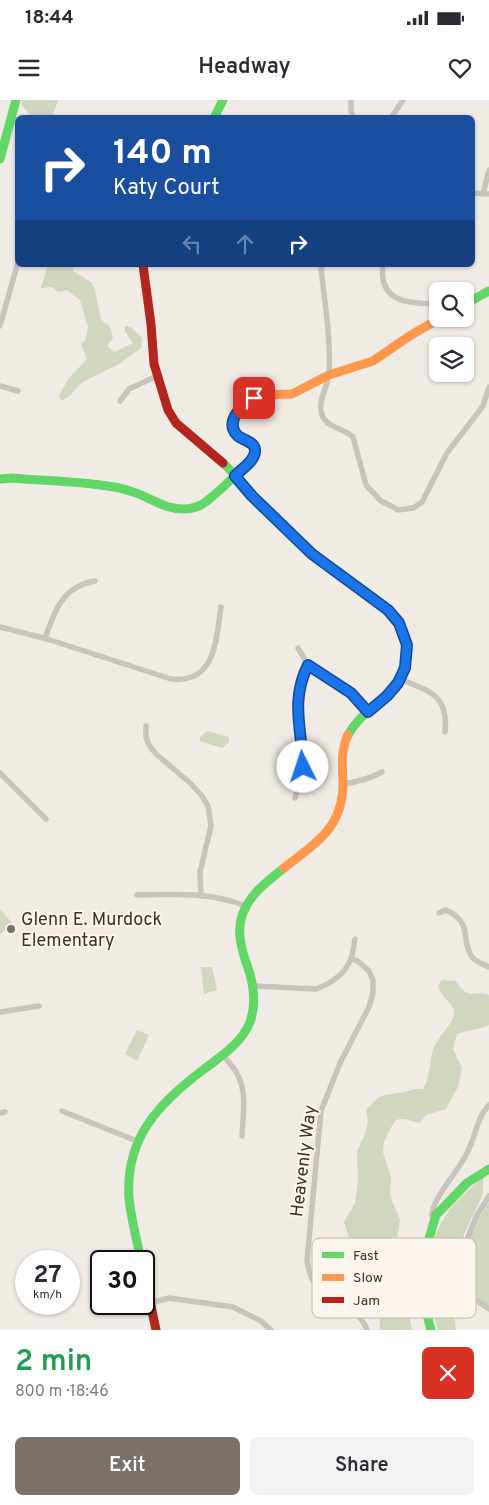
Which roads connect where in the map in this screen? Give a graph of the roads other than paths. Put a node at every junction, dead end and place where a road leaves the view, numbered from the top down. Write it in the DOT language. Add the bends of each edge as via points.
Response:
graph roads {
  1 [pos="16,100"];
  2 [pos="223,100"];
  3 [pos="351,100"];
  4 [pos="403,100"];
  5 [pos="216,115"];
  6 [pos="352,115"];
  7 [pos="393,115"];
  8 [pos="0,159"];
  9 [pos="489,170"];
  10 [pos="486,194"];
  11 [pos="17,267"];
  12 [pos="143,267"];
  13 [pos="322,267"];
  14 [pos="383,267"];
  15 [pos="489,291"];
  16 [pos="474,299"];
  17 [pos="429,303"];
  18 [pos="429,325"];
  19 [pos="0,326"];
  20 [pos="329,375"];
  21 [pos="157,376"];
  22 [pos="0,386"];
  23 [pos="489,387"];
  24 [pos="18,391"];
  25 [pos="120,401"];
  26 [pos="235,476"];
  27 [pos="0,479"];
  28 [pos="95,581"];
  29 [pos="221,607"];
  30 [pos="0,627"];
  31 [pos="45,639"];
  32 [pos="298,648"];
  33 [pos="308,665"];
  34 [pos="400,679"];
  35 [pos="368,712"];
  36 [pos="146,726"];
  37 [pos="445,732"];
  38 [pos="382,772"];
  39 [pos="0,773"];
  40 [pos="343,784"];
  41 [pos="295,798"];
  42 [pos="46,819"];
  43 [pos="137,896"];
  44 [pos="201,896"];
  45 [pos="245,906"];
  46 [pos="439,912"];
  47 [pos="355,939"];
  48 [pos="351,958"];
  49 [pos="489,967"];
  50 [pos="254,986"];
  51 [pos="39,1006"];
  52 [pos="0,1012"];
  53 [pos="223,1055"];
  54 [pos="489,1105"];
  55 [pos="62,1111"];
  56 [pos="242,1136"];
  57 [pos="137,1141"];
  58 [pos="489,1168"];
  59 [pos="489,1196"];
  60 [pos="434,1221"];
  61 [pos="429,1238"];
  62 [pos="467,1238"];
  63 [pos="139,1250"];
  64 [pos="312,1279"];
  65 [pos="476,1300"];
  66 [pos="155,1302"];
  67 [pos="489,1309"];
  68 [pos="153,1315"];
  69 [pos="361,1318"];
  70 [pos="156,1330"];
  71 [pos="271,1330"];
  72 [pos="367,1330"];
  1 -- 8 [label="street"];
  2 -- 5 [label="street"];
  3 -- 6 [label="street"];
  4 -- 7 [label="street"];
  9 -- 10 [label="street"];
  11 -- 19 [label="street"];
  12 -- 21 [label="street"];
  13 -- 20 [label="street"];
  14 -- 17 [label="street" via="383,283 392,297"];
  15 -- 16 [label="street"];
  18 -- 20 [label="street" via="372,361"];
  20 -- 23 [label="street" via="322,398 323,416 328,423 350,433 366,485 382,501 398,510 413,508 422,502 447,453 483,406"];
  20 -- 26 [label="street" via="292,394 258,396 240,408 232,428 252,444 255,453"];
  21 -- 25 [label="street" via="129,389"];
  21 -- 26 [label="street" via="168,410 176,423"];
  22 -- 24 [label="street"];
  26 -- 27 [label="street" via="202,504 171,510 115,487"];
  26 -- 34 [label="street" via="312,554 396,618 407,645"];
  28 -- 31 [label="street" via="83,583 64,597 52,616"];
  29 -- 31 [label="street" via="211,659 199,673 186,678 171,679"];
  30 -- 31 [label="street"];
  32 -- 33 [label="street"];
  33 -- 35 [label="street" via="351,693"];
  33 -- 41 [label="street" via="298,694 303,767"];
  34 -- 35 [label="street" via="387,696"];
  34 -- 37 [label="street" via="438,699 446,713"];
  35 -- 40 [label="street" via="355,723 346,739 342,759"];
  36 -- 44 [label="street" via="146,737 152,750 189,782 208,806 212,826 200,872"];
  38 -- 40 [label="street" via="359,782"];
  39 -- 42 [label="street"];
  40 -- 45 [label="street" via="338,813 327,832 254,892"];
  43 -- 44 [label="street"];
  44 -- 45 [label="street" via="224,898"];
  45 -- 50 [label="street" via="239,939"];
  46 -- 49 [label="street" via="446,910 456,916 463,924 472,957"];
  47 -- 48 [label="street"];
  48 -- 50 [label="street" via="334,980 316,988"];
  48 -- 64 [label="street, Heavenly Way" via="369,971 374,984 373,993 321,1111 306,1261"];
  50 -- 53 [label="street" via="251,1021"];
  51 -- 52 [label="street"];
  53 -- 56 [label="street" via="235,1070 242,1090"];
  53 -- 57 [label="street" via="169,1097 151,1117"];
  54 -- 60 [label="street" via="482,1112 467,1155 436,1201"];
  55 -- 57 [label="street"];
  57 -- 63 [label="street" via="129,1185"];
  58 -- 60 [label="street" via="467,1183 436,1214"];
  59 -- 62 [label="street"];
  60 -- 61 [label="street"];
  65 -- 67 [label="street"];
  66 -- 71 [label="street" via="169,1298 233,1307 262,1321"];
  68 -- 70 [label="street"];
  69 -- 72 [label="street, Heavenly Way"];
}
